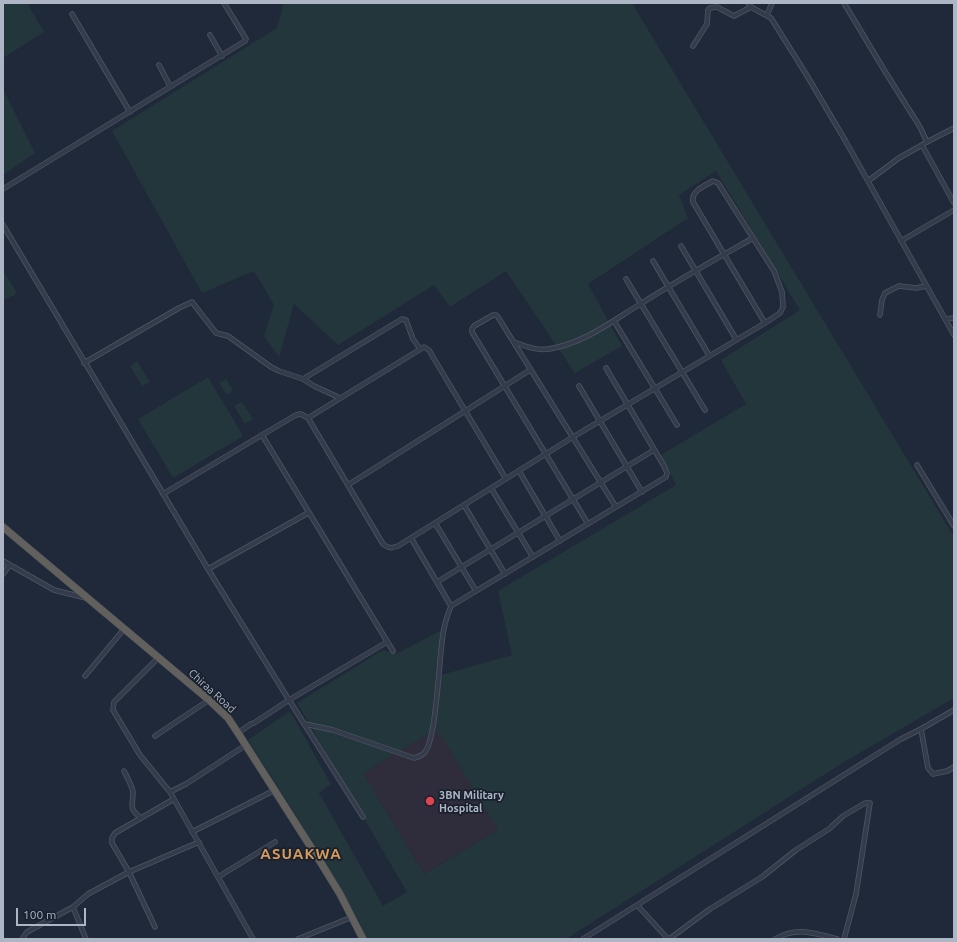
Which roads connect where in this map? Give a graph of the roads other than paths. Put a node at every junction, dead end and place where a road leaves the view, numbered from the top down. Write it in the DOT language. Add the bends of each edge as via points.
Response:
graph roads {
  1 [pos="224,3"];
  2 [pos="772,3"];
  3 [pos="844,3"];
  4 [pos="749,5"];
  5 [pos="72,14"];
  6 [pos="766,15"];
  7 [pos="210,35"];
  8 [pos="692,46"];
  9 [pos="222,56"];
  10 [pos="159,65"];
  11 [pos="170,86"];
  12 [pos="130,112"];
  13 [pos="954,128"];
  14 [pos="927,142"];
  15 [pos="922,145"];
  16 [pos="868,181"];
  17 [pos="3,189"];
  18 [pos="954,203"];
  19 [pos="954,210"];
  20 [pos="3,225"];
  21 [pos="753,238"];
  22 [pos="901,241"];
  23 [pos="681,246"];
  24 [pos="724,254"];
  25 [pos="653,261"];
  26 [pos="696,271"];
  27 [pos="626,279"];
  28 [pos="926,286"];
  29 [pos="669,287"];
  30 [pos="641,303"];
  31 [pos="880,315"];
  32 [pos="954,318"];
  33 [pos="945,319"];
  34 [pos="614,321"];
  35 [pos="765,322"];
  36 [pos="954,335"];
  37 [pos="736,339"];
  38 [pos="513,342"];
  39 [pos="420,349"];
  40 [pos="709,355"];
  41 [pos="84,363"];
  42 [pos="606,368"];
  43 [pos="530,370"];
  44 [pos="683,371"];
  45 [pos="303,379"];
  46 [pos="504,386"];
  47 [pos="579,386"];
  48 [pos="655,388"];
  49 [pos="340,398"];
  50 [pos="627,404"];
  51 [pos="705,410"];
  52 [pos="465,411"];
  53 [pos="308,418"];
  54 [pos="600,421"];
  55 [pos="678,425"];
  56 [pos="262,436"];
  57 [pos="573,437"];
  58 [pos="654,450"];
  59 [pos="546,455"];
  60 [pos="917,464"];
  61 [pos="627,467"];
  62 [pos="519,471"];
  63 [pos="506,479"];
  64 [pos="601,483"];
  65 [pos="348,485"];
  66 [pos="491,488"];
  67 [pos="642,492"];
  68 [pos="163,494"];
  69 [pos="573,500"];
  70 [pos="464,505"];
  71 [pos="616,507"];
  72 [pos="308,513"];
  73 [pos="546,516"];
  74 [pos="435,523"];
  75 [pos="588,524"];
  76 [pos="954,526"];
  77 [pos="3,527"];
  78 [pos="518,533"];
  79 [pos="411,538"];
  80 [pos="560,540"];
  81 [pos="490,550"];
  82 [pos="533,557"];
  83 [pos="3,561"];
  84 [pos="9,566"];
  85 [pos="462,567"];
  86 [pos="208,569"];
  87 [pos="3,574"];
  88 [pos="505,574"];
  89 [pos="437,582"];
  90 [pos="476,591"];
  91 [pos="88,599"];
  92 [pos="451,606"];
  93 [pos="124,629"];
  94 [pos="387,642"];
  95 [pos="392,651"];
  96 [pos="158,658"];
  97 [pos="85,676"];
  98 [pos="209,700"];
  99 [pos="289,700"];
  100 [pos="954,710"];
  101 [pos="305,724"];
  102 [pos="921,729"];
  103 [pos="238,733"];
  104 [pos="156,736"];
  105 [pos="246,745"];
  106 [pos="954,767"];
  107 [pos="124,771"];
  108 [pos="275,790"];
  109 [pos="170,792"];
  110 [pos="174,799"];
  111 [pos="363,817"];
  112 [pos="141,818"];
  113 [pos="192,832"];
  114 [pos="199,842"];
  115 [pos="275,842"];
  116 [pos="129,872"];
  117 [pos="218,877"];
  118 [pos="638,906"];
  119 [pos="73,907"];
  120 [pos="352,917"];
  121 [pos="155,927"];
  122 [pos="22,939"];
  123 [pos="86,939"];
  124 [pos="252,939"];
  125 [pos="298,939"];
  126 [pos="363,939"];
  127 [pos="583,939"];
  128 [pos="668,939"];
  129 [pos="775,939"];
  130 [pos="837,939"];
  131 [pos="844,939"];
  1 -- 9 [label="street" via="246,40"];
  2 -- 6 [label="street"];
  3 -- 14 [label="street"];
  4 -- 6 [label="street"];
  4 -- 8 [label="street" via="734,16 717,7 710,8 706,24"];
  5 -- 12 [label="street"];
  6 -- 16 [label="street" via="771,18 806,74"];
  7 -- 9 [label="street"];
  9 -- 11 [label="street"];
  10 -- 11 [label="street"];
  11 -- 12 [label="street"];
  12 -- 17 [label="street"];
  13 -- 14 [label="street"];
  14 -- 15 [label="street"];
  15 -- 16 [label="street"];
  15 -- 18 [label="street"];
  16 -- 22 [label="street"];
  19 -- 22 [label="street"];
  20 -- 41 [label="street"];
  21 -- 24 [label="street"];
  21 -- 24 [label="street" via="718,183 713,180 692,197"];
  21 -- 35 [label="street" via="774,271 784,301 780,313"];
  22 -- 28 [label="street"];
  23 -- 26 [label="street"];
  24 -- 26 [label="street"];
  24 -- 35 [label="street"];
  25 -- 29 [label="street"];
  26 -- 29 [label="street"];
  26 -- 37 [label="street"];
  27 -- 30 [label="street"];
  28 -- 31 [label="street" via="899,286 885,293"];
  28 -- 33 [label="street"];
  29 -- 30 [label="street"];
  29 -- 40 [label="street"];
  30 -- 34 [label="street"];
  30 -- 44 [label="street"];
  32 -- 33 [label="street"];
  33 -- 36 [label="street"];
  34 -- 38 [label="street" via="575,343 548,350"];
  34 -- 48 [label="street"];
  35 -- 37 [label="street"];
  37 -- 40 [label="street"];
  38 -- 43 [label="street"];
  38 -- 46 [label="street" via="496,315 472,329"];
  39 -- 45 [label="street" via="406,320 402,319"];
  39 -- 49 [label="street"];
  39 -- 52 [label="street" via="424,347 429,350"];
  40 -- 44 [label="street"];
  41 -- 45 [label="street" via="192,302 216,333 228,336 279,372"];
  41 -- 68 [label="street"];
  42 -- 50 [label="street"];
  43 -- 46 [label="street"];
  43 -- 57 [label="street"];
  44 -- 48 [label="street"];
  44 -- 51 [label="street"];
  45 -- 49 [label="street"];
  46 -- 52 [label="street"];
  46 -- 59 [label="street"];
  47 -- 54 [label="street"];
  48 -- 50 [label="street"];
  48 -- 55 [label="street"];
  49 -- 53 [label="street"];
  50 -- 54 [label="street"];
  50 -- 58 [label="street"];
  52 -- 63 [label="street"];
  52 -- 65 [label="street"];
  53 -- 56 [label="street" via="301,414 296,415"];
  53 -- 65 [label="street"];
  54 -- 57 [label="street"];
  54 -- 61 [label="street"];
  56 -- 68 [label="street"];
  56 -- 72 [label="street"];
  57 -- 59 [label="street"];
  57 -- 64 [label="street"];
  58 -- 61 [label="street"];
  58 -- 67 [label="street" via="664,466 666,477"];
  59 -- 62 [label="street"];
  59 -- 69 [label="street"];
  60 -- 76 [label="street"];
  61 -- 64 [label="street"];
  61 -- 67 [label="street"];
  62 -- 63 [label="street"];
  62 -- 73 [label="street"];
  63 -- 66 [label="street"];
  64 -- 69 [label="street"];
  64 -- 71 [label="street"];
  65 -- 79 [label="street" via="383,544 392,548"];
  66 -- 70 [label="street"];
  66 -- 78 [label="street"];
  67 -- 71 [label="street"];
  68 -- 86 [label="street"];
  69 -- 73 [label="street"];
  69 -- 75 [label="street"];
  70 -- 74 [label="street"];
  70 -- 81 [label="street"];
  71 -- 75 [label="street"];
  72 -- 86 [label="street"];
  72 -- 94 [label="street"];
  73 -- 78 [label="street"];
  73 -- 80 [label="street"];
  74 -- 79 [label="street"];
  74 -- 85 [label="street"];
  75 -- 80 [label="street"];
  77 -- 91 [label="highway, Chiraa Road"];
  78 -- 81 [label="street"];
  78 -- 82 [label="street"];
  79 -- 89 [label="street"];
  80 -- 82 [label="street"];
  81 -- 85 [label="street"];
  81 -- 88 [label="street"];
  82 -- 88 [label="street"];
  83 -- 84 [label="street"];
  84 -- 87 [label="street"];
  84 -- 91 [label="street" via="54,590"];
  85 -- 89 [label="street"];
  85 -- 90 [label="street"];
  86 -- 99 [label="street"];
  88 -- 90 [label="street"];
  89 -- 92 [label="street"];
  90 -- 92 [label="street"];
  91 -- 93 [label="highway, Chiraa Road"];
  92 -- 101 [label="street" via="442,641 434,715 425,753 414,758 333,730"];
  93 -- 96 [label="highway, Chiraa Road"];
  93 -- 97 [label="street"];
  94 -- 95 [label="street"];
  94 -- 99 [label="street"];
  96 -- 98 [label="highway, Chiraa Road"];
  96 -- 109 [label="street" via="112,706 140,755"];
  98 -- 103 [label="highway, Chiraa Road" via="228,718"];
  98 -- 104 [label="street"];
  99 -- 101 [label="street"];
  99 -- 103 [label="street"];
  100 -- 102 [label="street"];
  101 -- 111 [label="street"];
  102 -- 106 [label="street" via="928,768 933,774"];
  102 -- 118 [label="street" via="894,743"];
  103 -- 105 [label="highway, Chiraa Road"];
  105 -- 108 [label="highway, Chiraa Road"];
  105 -- 109 [label="street"];
  107 -- 112 [label="street" via="133,791 131,805"];
  108 -- 113 [label="street"];
  108 -- 120 [label="highway, Chiraa Road"];
  109 -- 110 [label="street"];
  110 -- 112 [label="street"];
  110 -- 113 [label="street"];
  112 -- 116 [label="street" via="115,833 112,838 112,843"];
  113 -- 114 [label="street"];
  114 -- 116 [label="street"];
  114 -- 117 [label="street"];
  115 -- 117 [label="street"];
  116 -- 119 [label="street" via="88,894"];
  116 -- 121 [label="street"];
  117 -- 124 [label="street"];
  118 -- 127 [label="street"];
  118 -- 128 [label="street"];
  119 -- 122 [label="street" via="27,932"];
  119 -- 123 [label="street"];
  120 -- 125 [label="street"];
  120 -- 126 [label="highway, Chiraa Road"];
  128 -- 131 [label="street" via="865,803 870,804 856,894"];
  129 -- 130 [label="street" via="793,931"];
}
